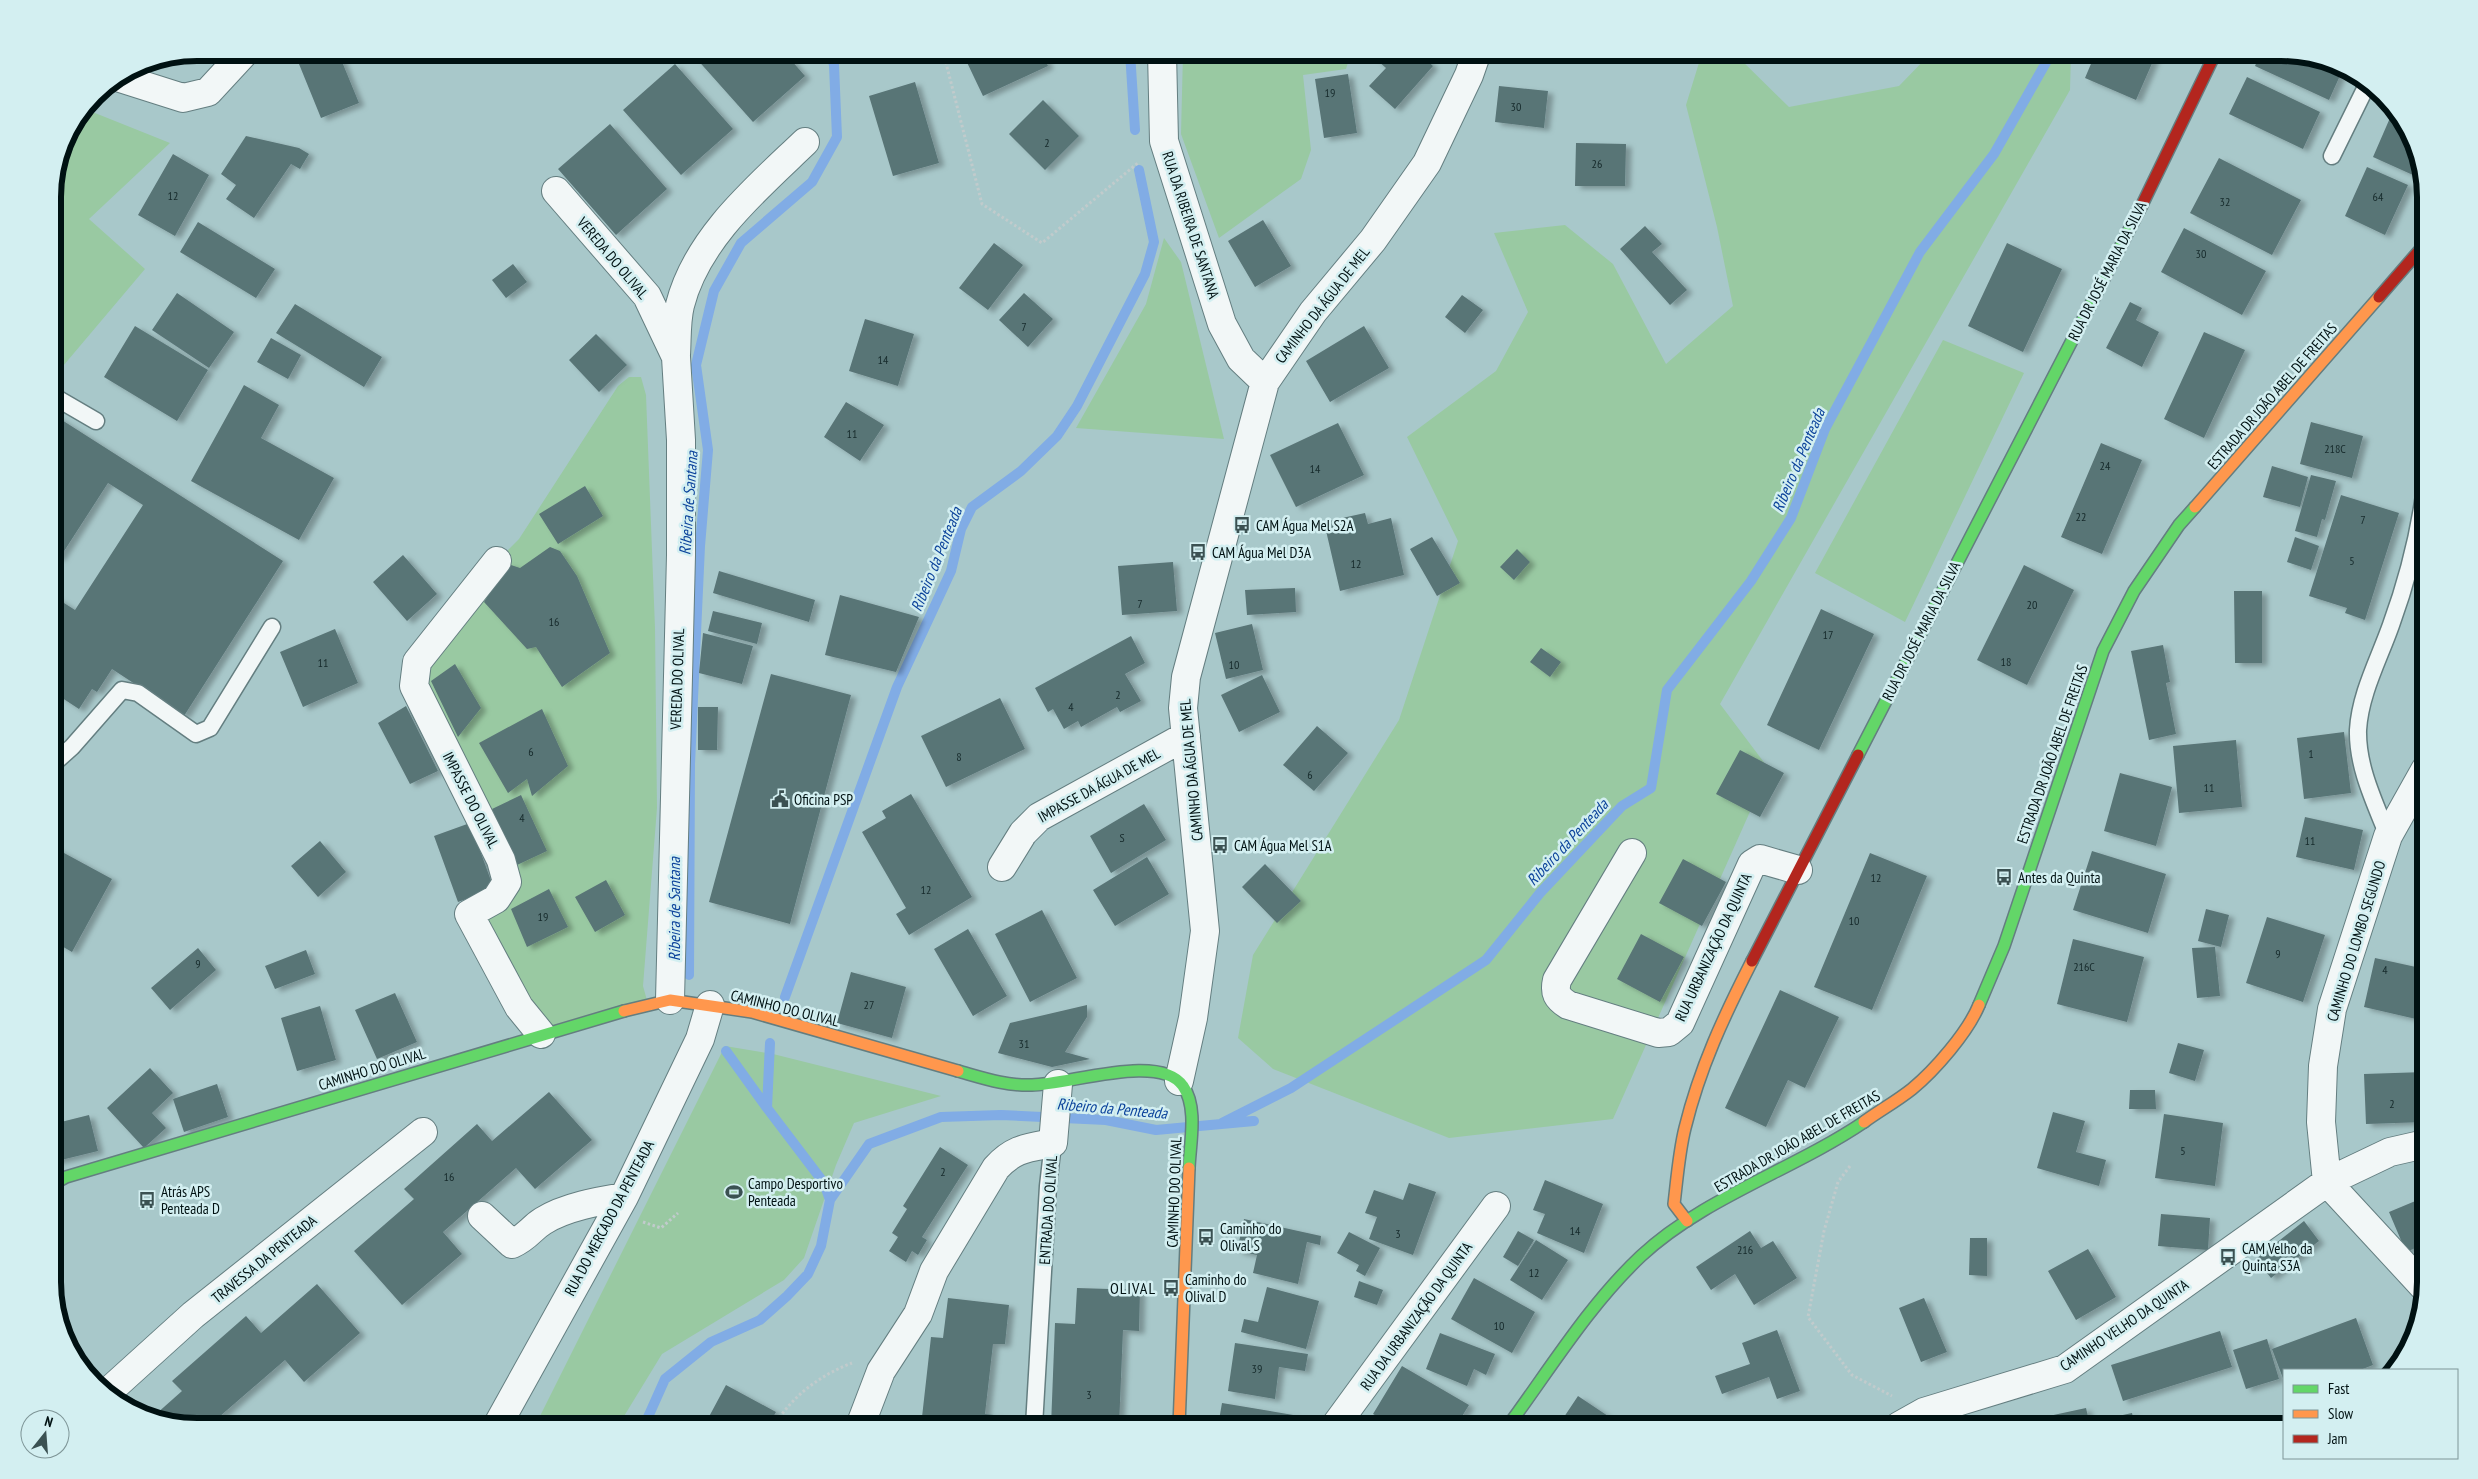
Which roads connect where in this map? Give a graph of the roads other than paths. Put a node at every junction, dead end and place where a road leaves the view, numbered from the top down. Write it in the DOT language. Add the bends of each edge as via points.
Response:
graph roads {
  1 [pos="237,61"];
  2 [pos="1162,61"];
  3 [pos="1474,61"];
  4 [pos="2212,61"];
  5 [pos="127,80"];
  6 [pos="2365,90"];
  7 [pos="805,142"];
  8 [pos="2332,156"];
  9 [pos="556,191"];
  10 [pos="2416,254"];
  11 [pos="676,357"];
  12 [pos="1265,382"];
  13 [pos="62,401"];
  14 [pos="96,421"];
  15 [pos="2416,538"];
  16 [pos="497,561"];
  17 [pos="272,627"];
  18 [pos="1186,736"];
  19 [pos="62,756"];
  20 [pos="2417,785"];
  21 [pos="2388,836"];
  22 [pos="1632,853"];
  23 [pos="1002,867"];
  24 [pos="1798,870"];
  25 [pos="670,1000"];
  26 [pos="710,1005"];
  27 [pos="542,1034"];
  28 [pos="1179,1080"];
  29 [pos="1058,1084"];
  30 [pos="423,1132"];
  31 [pos="1053,1143"];
  32 [pos="2417,1146"];
  33 [pos="62,1179"];
  34 [pos="2328,1182"];
  35 [pos="624,1196"];
  36 [pos="1496,1206"];
  37 [pos="482,1216"];
  38 [pos="1687,1221"];
  39 [pos="2417,1279"];
  40 [pos="112,1388"];
  41 [pos="501,1418"];
  42 [pos="863,1418"];
  43 [pos="1034,1418"];
  44 [pos="1179,1418"];
  45 [pos="1341,1418"];
  46 [pos="1514,1418"];
  47 [pos="1913,1418"];
  1 -- 5 [label="street" via="208,92 183,98"];
  2 -- 12 [label="street, RUA DA RIBEIRA DE SANTANA" via="1164,141 1222,324 1241,359"];
  3 -- 12 [label="street, CAMINHO DA ÁGUA DE MEL" via="1426,163 1373,240 1307,320"];
  4 -- 24 [label="street, RUA DR JOSÉ MARIA DA SILVA" via="2159,170"];
  6 -- 8 [label="lane"];
  7 -- 11 [label="street, VEREDA DO OLIVAL" via="731,213 697,265 680,306"];
  9 -- 11 [label="street, VEREDA DO OLIVAL" via="647,296"];
  10 -- 38 [label="street, ESTRADA DR JOÃO ABEL DE FREITAS" via="2179,525 2134,591 2103,651 2004,946 1976,1013 1948,1051 1912,1089 1858,1125"];
  11 -- 25 [label="street, VEREDA DO OLIVAL" via="681,440 681,555"];
  12 -- 18 [label="street, CAMINHO DA ÁGUA DE MEL" via="1186,676 1183,708"];
  13 -- 14 [label="lane"];
  15 -- 21 [label="lane" via="2358,730 2361,761"];
  16 -- 27 [label="street, IMPASSE DO OLIVAL" via="417,662 414,686 501,860 506,882 496,899 469,914 519,1007"];
  17 -- 19 [label="lane" via="210,728 196,734 138,693 122,690"];
  18 -- 23 [label="street, IMPASSE DA ÁGUA DE MEL" via="1039,817"];
  18 -- 28 [label="street, CAMINHO DA ÁGUA DE MEL" via="1205,931"];
  20 -- 21 [label="street, CAMINHO DO LOMBO SEGUNDO"];
  21 -- 34 [label="street, CAMINHO DO LOMBO SEGUNDO" via="2332,1009 2323,1066 2321,1122"];
  22 -- 24 [label="street, RUA URBANIZAÇÃO DA QUINTA" via="1557,980 1555,990 1559,999 1568,1005 1658,1033 1669,1032 1680,1023 1752,864 1760,859"];
  24 -- 38 [label="street, RUA DR JOSÉ MARIA DA SILVA" via="1718,1028 1698,1080 1684,1130 1674,1204"];
  25 -- 26 [label="street, CAMINHO DO OLIVAL"];
  25 -- 27 [label="street, CAMINHO DO OLIVAL"];
  26 -- 29 [label="street, CAMINHO DO OLIVAL" via="752,1012 1002,1084"];
  26 -- 35 [label="street, RUA DO MERCADO DA PENTEADA" via="700,1039"];
  27 -- 33 [label="street, CAMINHO DO OLIVAL"];
  28 -- 29 [label="street, CAMINHO DO OLIVAL" via="1160,1072 1138,1069"];
  28 -- 44 [label="street, CAMINHO DO OLIVAL" via="1188,1094 1191,1108"];
  29 -- 31 [label="street"];
  30 -- 40 [label="street, TRAVESSA DA PENTEADA" via="193,1315"];
  31 -- 42 [label="street, ENTRADA DO OLIVAL" via="1007,1155 996,1168 934,1271 918,1314 887,1361"];
  31 -- 43 [label="lane, ENTRADA DO OLIVAL"];
  32 -- 34 [label="street, CAMINHO VELHO DA QUINTA" via="2390,1152"];
  34 -- 39 [label="street"];
  34 -- 47 [label="street, CAMINHO VELHO DA QUINTA" via="2065,1369"];
  35 -- 37 [label="street" via="585,1204 543,1221 526,1238 512,1244"];
  35 -- 41 [label="street, RUA DO MERCADO DA PENTEADA"];
  36 -- 45 [label="street, RUA DA URBANIZAÇÃO DA QUINTA"];
  38 -- 46 [label="street, ESTRADA DR JOÃO ABEL DE FREITAS" via="1641,1256 1599,1302"];
}
